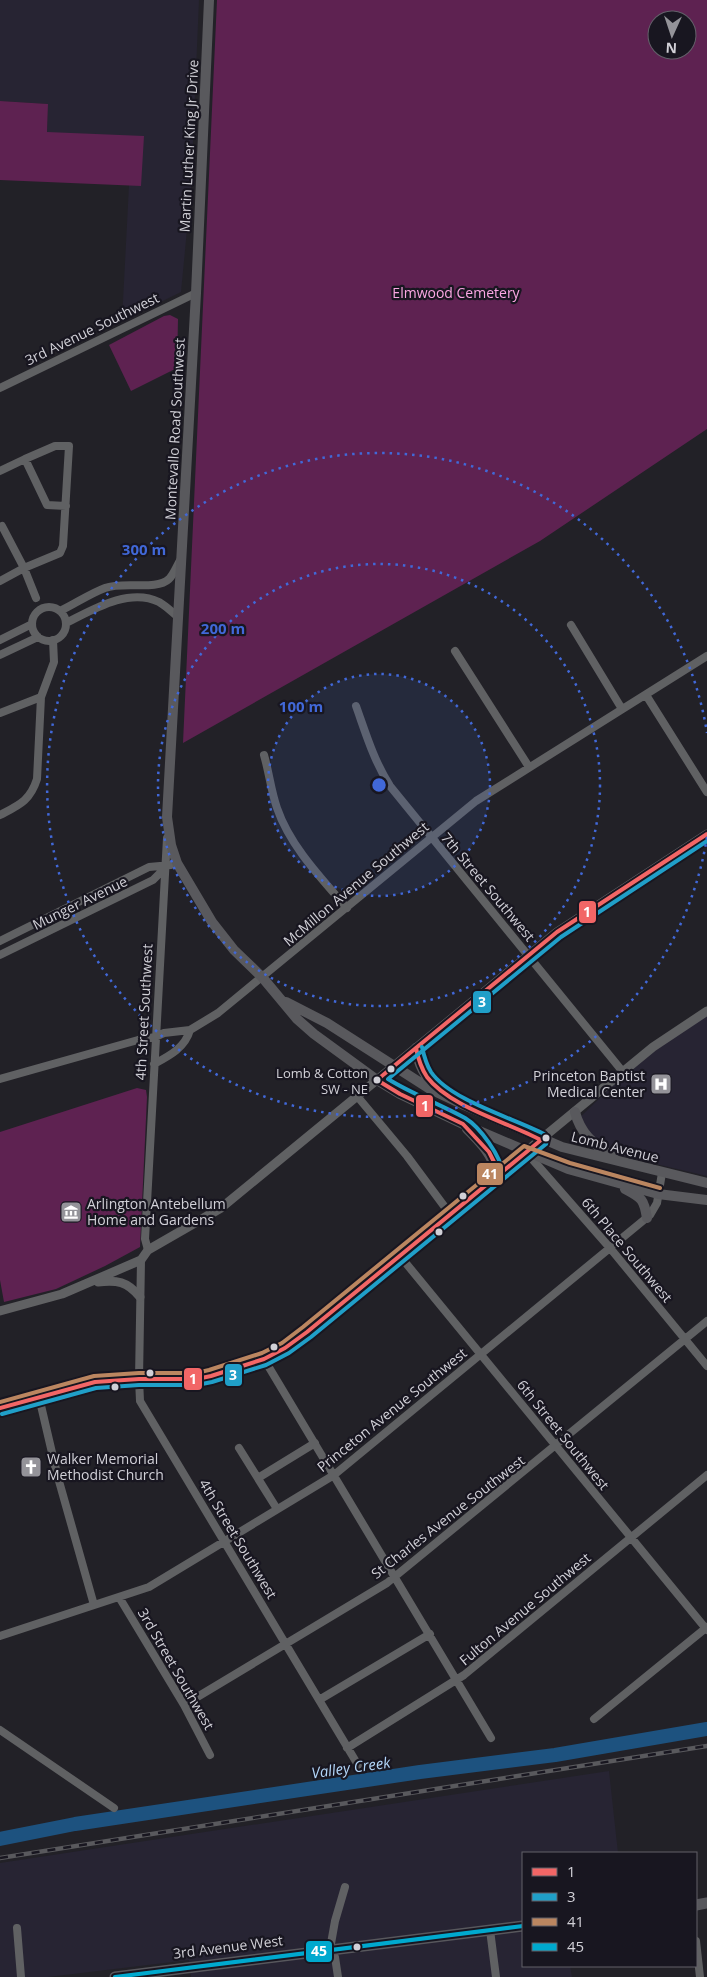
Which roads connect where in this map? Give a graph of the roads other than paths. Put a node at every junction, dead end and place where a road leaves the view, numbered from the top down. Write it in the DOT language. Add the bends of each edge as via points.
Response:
graph roads {
  1 [pos="209,0"];
  2 [pos="196,293"];
  3 [pos="0,388"];
  4 [pos="24,459"];
  5 [pos="0,471"];
  6 [pos="66,506"];
  7 [pos="1,524"];
  8 [pos="182,557"];
  9 [pos="24,568"];
  10 [pos="0,581"];
  11 [pos="36,598"];
  12 [pos="47,607"];
  13 [pos="37,611"];
  14 [pos="60,611"];
  15 [pos="178,617"];
  16 [pos="66,623"];
  17 [pos="32,624"];
  18 [pos="571,625"];
  19 [pos="38,636"];
  20 [pos="0,640"];
  21 [pos="53,640"];
  22 [pos="455,651"];
  23 [pos="0,655"];
  24 [pos="707,656"];
  25 [pos="646,695"];
  26 [pos="41,697"];
  27 [pos="356,706"];
  28 [pos="622,709"];
  29 [pos="0,713"];
  30 [pos="264,755"];
  31 [pos="529,767"];
  32 [pos="169,776"];
  33 [pos="707,792"];
  34 [pos="0,814"];
  35 [pos="167,817"];
  36 [pos="707,834"];
  37 [pos="431,837"];
  38 [pos="177,864"];
  39 [pos="166,867"];
  40 [pos="347,908"];
  41 [pos="53,915"];
  42 [pos="59,926"];
  43 [pos="0,941"];
  44 [pos="529,955"];
  45 [pos="0,956"];
  46 [pos="262,977"];
  47 [pos="283,1000"];
  48 [pos="707,1011"];
  49 [pos="190,1030"];
  50 [pos="155,1037"];
  51 [pos="416,1048"];
  52 [pos="154,1064"];
  53 [pos="394,1066"];
  54 [pos="623,1072"];
  55 [pos="0,1078"];
  56 [pos="377,1080"];
  57 [pos="444,1095"];
  58 [pos="358,1096"];
  59 [pos="575,1112"];
  60 [pos="463,1124"];
  61 [pos="542,1140"];
  62 [pos="526,1152"];
  63 [pos="620,1162"];
  64 [pos="662,1173"];
  65 [pos="497,1176"];
  66 [pos="604,1179"];
  67 [pos="707,1183"];
  68 [pos="658,1194"];
  69 [pos="707,1201"];
  70 [pos="450,1214"];
  71 [pos="647,1218"];
  72 [pos="610,1248"];
  73 [pos="148,1250"];
  74 [pos="400,1256"];
  75 [pos="141,1260"];
  76 [pos="88,1283"];
  77 [pos="140,1297"];
  78 [pos="0,1310"];
  79 [pos="707,1321"];
  80 [pos="685,1339"];
  81 [pos="481,1354"];
  82 [pos="264,1359"];
  83 [pos="707,1366"];
  84 [pos="139,1378"];
  85 [pos="39,1397"];
  86 [pos="0,1408"];
  87 [pos="315,1443"];
  88 [pos="556,1446"];
  89 [pos="239,1448"];
  90 [pos="334,1475"];
  91 [pos="707,1475"];
  92 [pos="258,1478"];
  93 [pos="277,1509"];
  94 [pos="631,1537"];
  95 [pos="223,1541"];
  96 [pos="396,1577"];
  97 [pos="119,1597"];
  98 [pos="94,1605"];
  99 [pos="707,1628"];
  100 [pos="430,1634"];
  101 [pos="0,1636"];
  102 [pos="285,1644"];
  103 [pos="457,1680"];
  104 [pos="318,1700"];
  105 [pos="184,1705"];
  106 [pos="594,1719"];
  107 [pos="0,1730"];
  108 [pos="491,1738"];
  109 [pos="347,1748"];
  110 [pos="210,1755"];
  111 [pos="358,1765"];
  112 [pos="114,1808"];
  113 [pos="345,1887"];
  114 [pos="522,1926"];
  115 [pos="17,1928"];
  116 [pos="490,1930"];
  117 [pos="330,1949"];
  118 [pos="697,1950"];
  119 [pos="183,1973"];
  120 [pos="21,1977"];
  121 [pos="115,1977"];
  122 [pos="338,1977"];
  123 [pos="496,1977"];
  124 [pos="700,1977"];
  1 -- 2 [label="main road, Martin Luther King Jr Drive"];
  2 -- 3 [label="street, 3rd Avenue Southwest"];
  2 -- 8 [label="main road, Montevallo Road Southwest"];
  4 -- 5 [label="street"];
  4 -- 6 [label="street" via="47,506"];
  4 -- 6 [label="street" via="56,446 69,446"];
  6 -- 9 [label="street" via="60,553"];
  7 -- 9 [label="street"];
  8 -- 14 [label="street" via="162,583 104,588"];
  8 -- 15 [label="main road, Montevallo Road Southwest"];
  9 -- 10 [label="street"];
  9 -- 11 [label="street"];
  11 -- 12 [label="street"];
  11 -- 13 [label="street"];
  12 -- 13 [label="street"];
  12 -- 14 [label="street"];
  13 -- 17 [label="street"];
  14 -- 16 [label="street"];
  15 -- 16 [label="street" via="153,600 119,599"];
  15 -- 32 [label="main road, Montevallo Road Southwest"];
  16 -- 21 [label="street" via="62,634"];
  17 -- 19 [label="street"];
  17 -- 20 [label="street"];
  18 -- 28 [label="street"];
  19 -- 21 [label="street"];
  19 -- 23 [label="street"];
  21 -- 26 [label="street" via="54,662"];
  22 -- 31 [label="street"];
  24 -- 25 [label="street, McMillon Avenue Southwest"];
  25 -- 28 [label="street, McMillon Avenue Southwest"];
  25 -- 33 [label="street"];
  26 -- 29 [label="street"];
  26 -- 34 [label="street" via="33,790 28,798"];
  27 -- 37 [label="street, 7th Street Southwest" via="378,768"];
  28 -- 31 [label="street, McMillon Avenue Southwest"];
  30 -- 40 [label="street" via="283,823 308,861"];
  31 -- 37 [label="street, McMillon Avenue Southwest" via="476,801"];
  32 -- 35 [label="main road, 4th Street Southwest"];
  35 -- 38 [label="main road, Lomb Avenue"];
  35 -- 39 [label="street, 4th Street Southwest"];
  36 -- 44 [label="street" via="557,932"];
  37 -- 40 [label="street, McMillon Avenue Southwest"];
  37 -- 44 [label="street, 7th Street Southwest"];
  38 -- 39 [label="street, Munger Avenue"];
  38 -- 46 [label="main road, Lomb Avenue" via="212,922 234,950"];
  39 -- 41 [label="street, Munger Avenue" via="149,867"];
  39 -- 42 [label="street, Munger Avenue" via="154,880"];
  39 -- 50 [label="street, 4th Street Southwest"];
  40 -- 46 [label="street, McMillon Avenue Southwest"];
  41 -- 42 [label="street"];
  41 -- 43 [label="street, Munger Avenue"];
  42 -- 45 [label="street, Munger Avenue"];
  44 -- 51 [label="street"];
  44 -- 54 [label="street, 7th Street Southwest"];
  46 -- 47 [label="main road, Lomb Avenue"];
  46 -- 49 [label="street, McMillon Avenue Southwest" via="218,1013"];
  47 -- 53 [label="main road, Lomb Avenue" via="327,1023"];
  47 -- 56 [label="main road, Lomb Avenue" via="314,1034"];
  48 -- 54 [label="street" via="653,1047"];
  49 -- 50 [label="street, McMillon Avenue Southwest"];
  49 -- 52 [label="street" via="177,1051"];
  50 -- 52 [label="street, 4th Street Southwest"];
  50 -- 55 [label="street, McMillon Avenue Southwest"];
  51 -- 53 [label="street"];
  51 -- 57 [label="main road" via="417,1060 426,1077"];
  52 -- 73 [label="street, 4th Street Southwest" via="145,1239"];
  53 -- 56 [label="street"];
  53 -- 57 [label="main road, Lomb Avenue"];
  54 -- 59 [label="street"];
  56 -- 58 [label="street"];
  56 -- 60 [label="main road, Lomb Avenue"];
  57 -- 61 [label="main road, Lomb Avenue"];
  58 -- 70 [label="street"];
  58 -- 73 [label="street" via="221,1208"];
  59 -- 61 [label="street"];
  59 -- 63 [label="main road" via="585,1134"];
  60 -- 62 [label="main road, Lomb Avenue"];
  60 -- 65 [label="main road" via="489,1152"];
  61 -- 62 [label="street"];
  61 -- 63 [label="main road, Lomb Avenue"];
  62 -- 65 [label="street"];
  62 -- 66 [label="main road, Lomb Avenue"];
  62 -- 72 [label="street, 6th Place Southwest"];
  63 -- 64 [label="main road, Lomb Avenue"];
  64 -- 67 [label="main road, Lomb Avenue"];
  64 -- 68 [label="street, Princeton Avenue Southwest"];
  65 -- 70 [label="street"];
  66 -- 68 [label="main road, Lomb Avenue"];
  66 -- 71 [label="main road" via="643,1199"];
  68 -- 69 [label="main road, Lomb Avenue"];
  68 -- 71 [label="street, Princeton Avenue Southwest" via="657,1203"];
  70 -- 74 [label="street"];
  71 -- 72 [label="street, Princeton Avenue Southwest"];
  72 -- 80 [label="street, 6th Place Southwest"];
  72 -- 81 [label="street, Princeton Avenue Southwest"];
  73 -- 75 [label="street"];
  74 -- 81 [label="street, 6th Street Southwest"];
  74 -- 82 [label="street" via="307,1332"];
  75 -- 76 [label="street"];
  75 -- 77 [label="street, 4th Street Southwest"];
  76 -- 77 [label="street" via="120,1282"];
  76 -- 78 [label="street" via="62,1294"];
  77 -- 84 [label="street, 4th Street Southwest"];
  79 -- 80 [label="street, St Charles Avenue Southwest"];
  80 -- 83 [label="street, 6th Place Southwest"];
  80 -- 88 [label="street, St Charles Avenue Southwest"];
  81 -- 88 [label="street, 6th Street Southwest"];
  81 -- 90 [label="street, Princeton Avenue Southwest"];
  82 -- 84 [label="street" via="201,1378"];
  82 -- 87 [label="street"];
  84 -- 85 [label="street" via="94,1382"];
  84 -- 95 [label="street, 4th Street Southwest" via="140,1401"];
  85 -- 86 [label="street"];
  85 -- 98 [label="street"];
  87 -- 90 [label="street"];
  87 -- 92 [label="street"];
  88 -- 94 [label="street, 6th Street Southwest"];
  88 -- 96 [label="street, St Charles Avenue Southwest"];
  89 -- 92 [label="street"];
  90 -- 93 [label="street, Princeton Avenue Southwest"];
  90 -- 96 [label="street"];
  91 -- 94 [label="street, Fulton Avenue Southwest"];
  92 -- 93 [label="street"];
  93 -- 95 [label="street, Princeton Avenue Southwest"];
  94 -- 99 [label="street, 6th Street Southwest"];
  94 -- 103 [label="street, Fulton Avenue Southwest"];
  95 -- 97 [label="street, Princeton Avenue Southwest" via="149,1587"];
  95 -- 102 [label="street, 4th Street Southwest"];
  96 -- 100 [label="street"];
  96 -- 102 [label="street, St Charles Avenue Southwest"];
  97 -- 98 [label="street, Princeton Avenue Southwest"];
  97 -- 105 [label="street, 3rd Street Southwest"];
  98 -- 101 [label="street, Princeton Avenue Southwest"];
  99 -- 106 [label="street"];
  100 -- 103 [label="street"];
  100 -- 104 [label="street"];
  102 -- 104 [label="street, 4th Street Southwest"];
  102 -- 105 [label="street, St Charles Avenue Southwest"];
  103 -- 108 [label="street"];
  103 -- 109 [label="street, Fulton Avenue Southwest"];
  104 -- 109 [label="street, 4th Street Southwest"];
  105 -- 110 [label="street, 3rd Street Southwest"];
  107 -- 112 [label="street"];
  109 -- 111 [label="street"];
  113 -- 117 [label="street"];
  114 -- 116 [label="main road, 3rd Avenue West"];
  115 -- 120 [label="street"];
  116 -- 117 [label="main road, 3rd Avenue West"];
  116 -- 123 [label="street"];
  117 -- 119 [label="main road, 3rd Avenue West"];
  117 -- 122 [label="street" via="335,1957"];
  118 -- 124 [label="street"];
  119 -- 121 [label="main road, 3rd Avenue West"];
}
